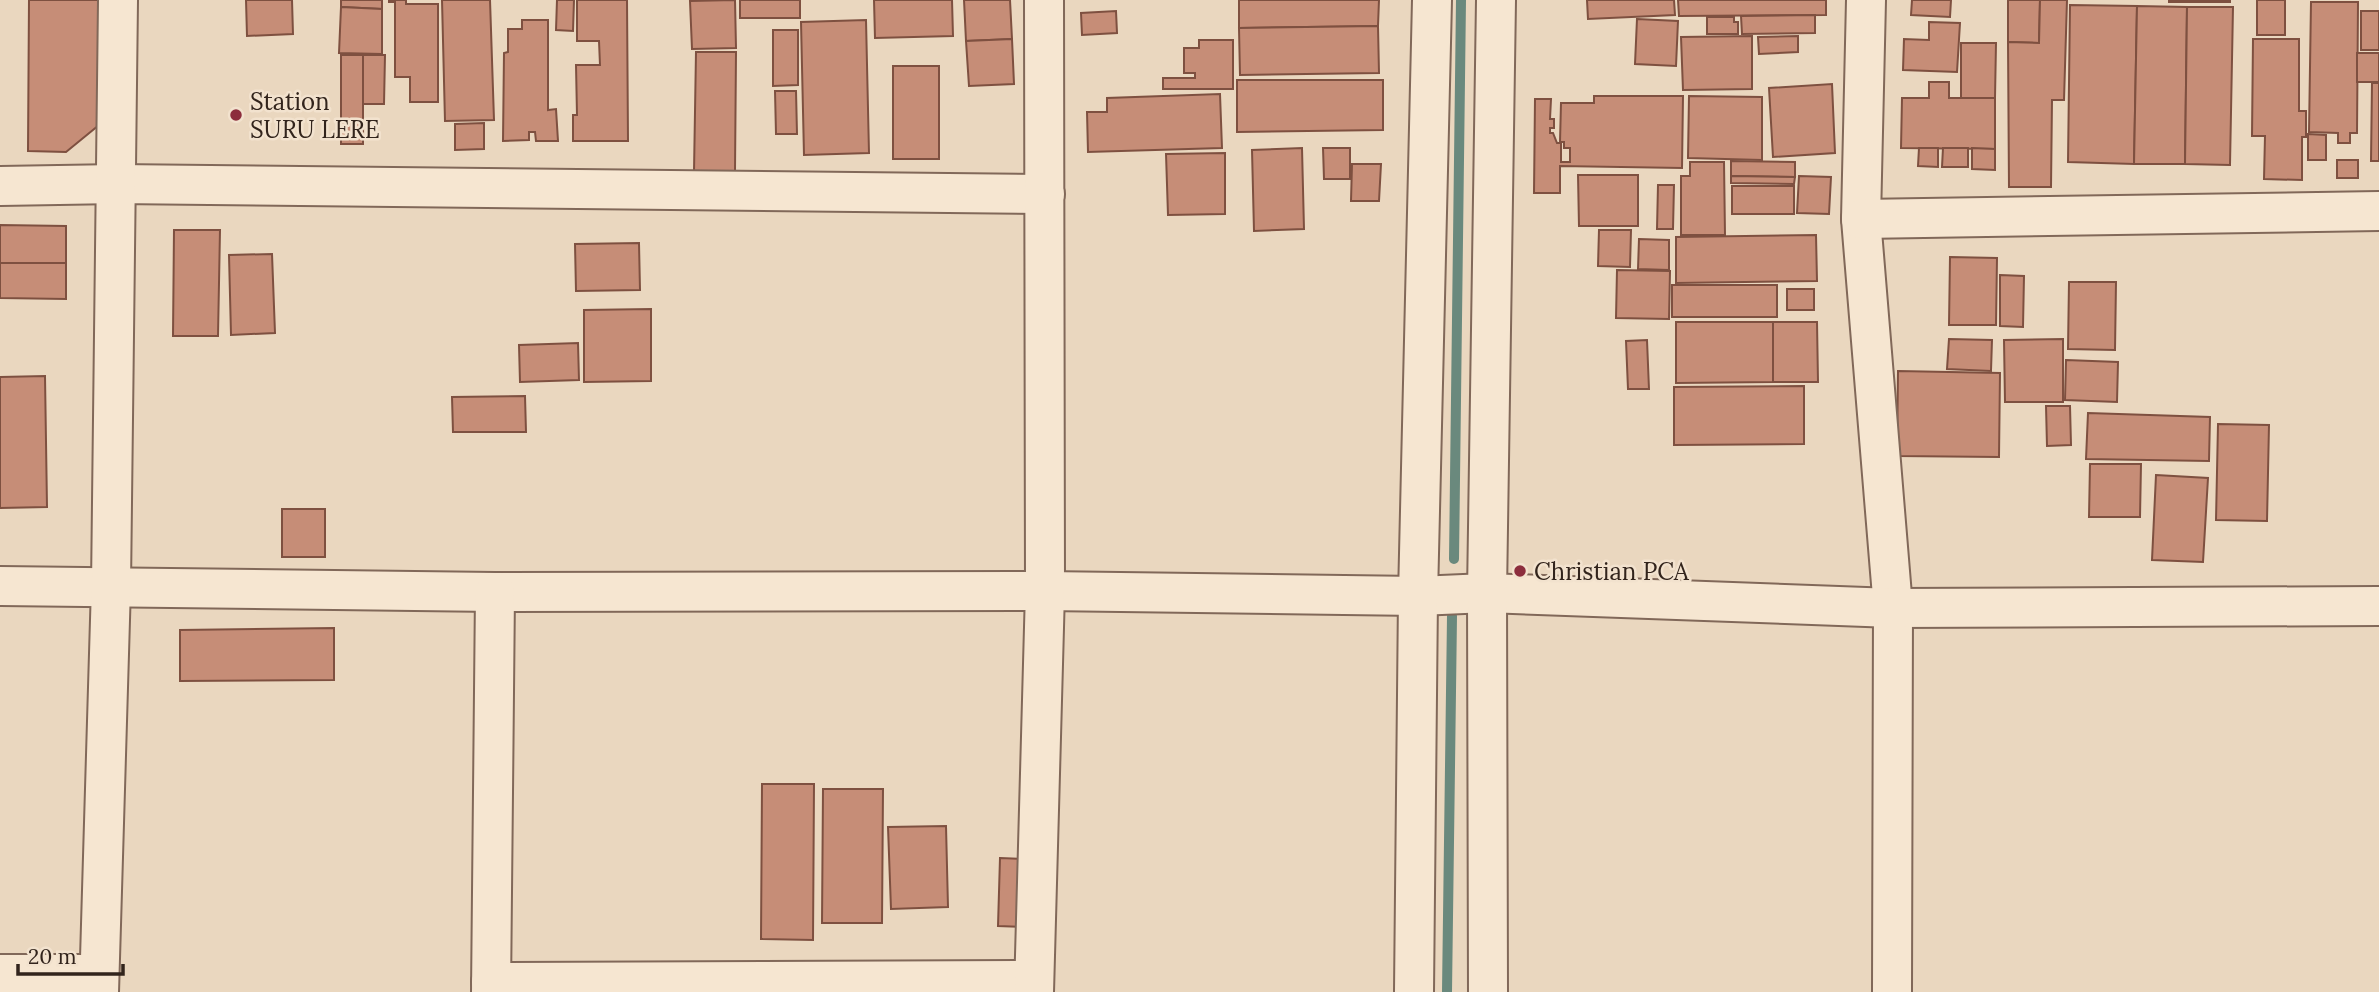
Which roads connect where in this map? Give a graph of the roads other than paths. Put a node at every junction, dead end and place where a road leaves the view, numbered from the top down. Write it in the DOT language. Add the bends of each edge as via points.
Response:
graph roads {
  1 [pos="118,0"];
  2 [pos="1044,0"];
  3 [pos="1432,0"];
  4 [pos="1496,0"];
  5 [pos="1866,0"];
  6 [pos="117,184"];
  7 [pos="0,186"];
  8 [pos="1045,194"];
  9 [pos="2379,211"];
  10 [pos="1861,219"];
  11 [pos="0,586"];
  12 [pos="111,586"];
  13 [pos="1045,591"];
  14 [pos="495,592"];
  15 [pos="1487,593"];
  16 [pos="1418,596"];
  17 [pos="2379,606"];
  18 [pos="1893,608"];
  19 [pos="0,974"];
  20 [pos="99,983"];
  21 [pos="1034,986"];
  22 [pos="491,987"];
  23 [pos="1414,992"];
  24 [pos="1488,992"];
  25 [pos="1892,992"];
  1 -- 6 [label="street"];
  2 -- 8 [label="street"];
  3 -- 16 [label="street"];
  4 -- 15 [label="street"];
  5 -- 10 [label="street"];
  6 -- 7 [label="street"];
  6 -- 8 [label="street"];
  6 -- 12 [label="street"];
  8 -- 13 [label="street"];
  9 -- 10 [label="street"];
  10 -- 18 [label="street"];
  11 -- 12 [label="street"];
  12 -- 14 [label="street"];
  12 -- 20 [label="street"];
  13 -- 14 [label="street"];
  13 -- 16 [label="street"];
  13 -- 21 [label="street"];
  14 -- 22 [label="street"];
  15 -- 16 [label="street"];
  15 -- 18 [label="street"];
  15 -- 24 [label="street"];
  16 -- 23 [label="street"];
  17 -- 18 [label="street"];
  18 -- 25 [label="street"];
  19 -- 20 [label="street"];
  21 -- 22 [label="street"];
}
